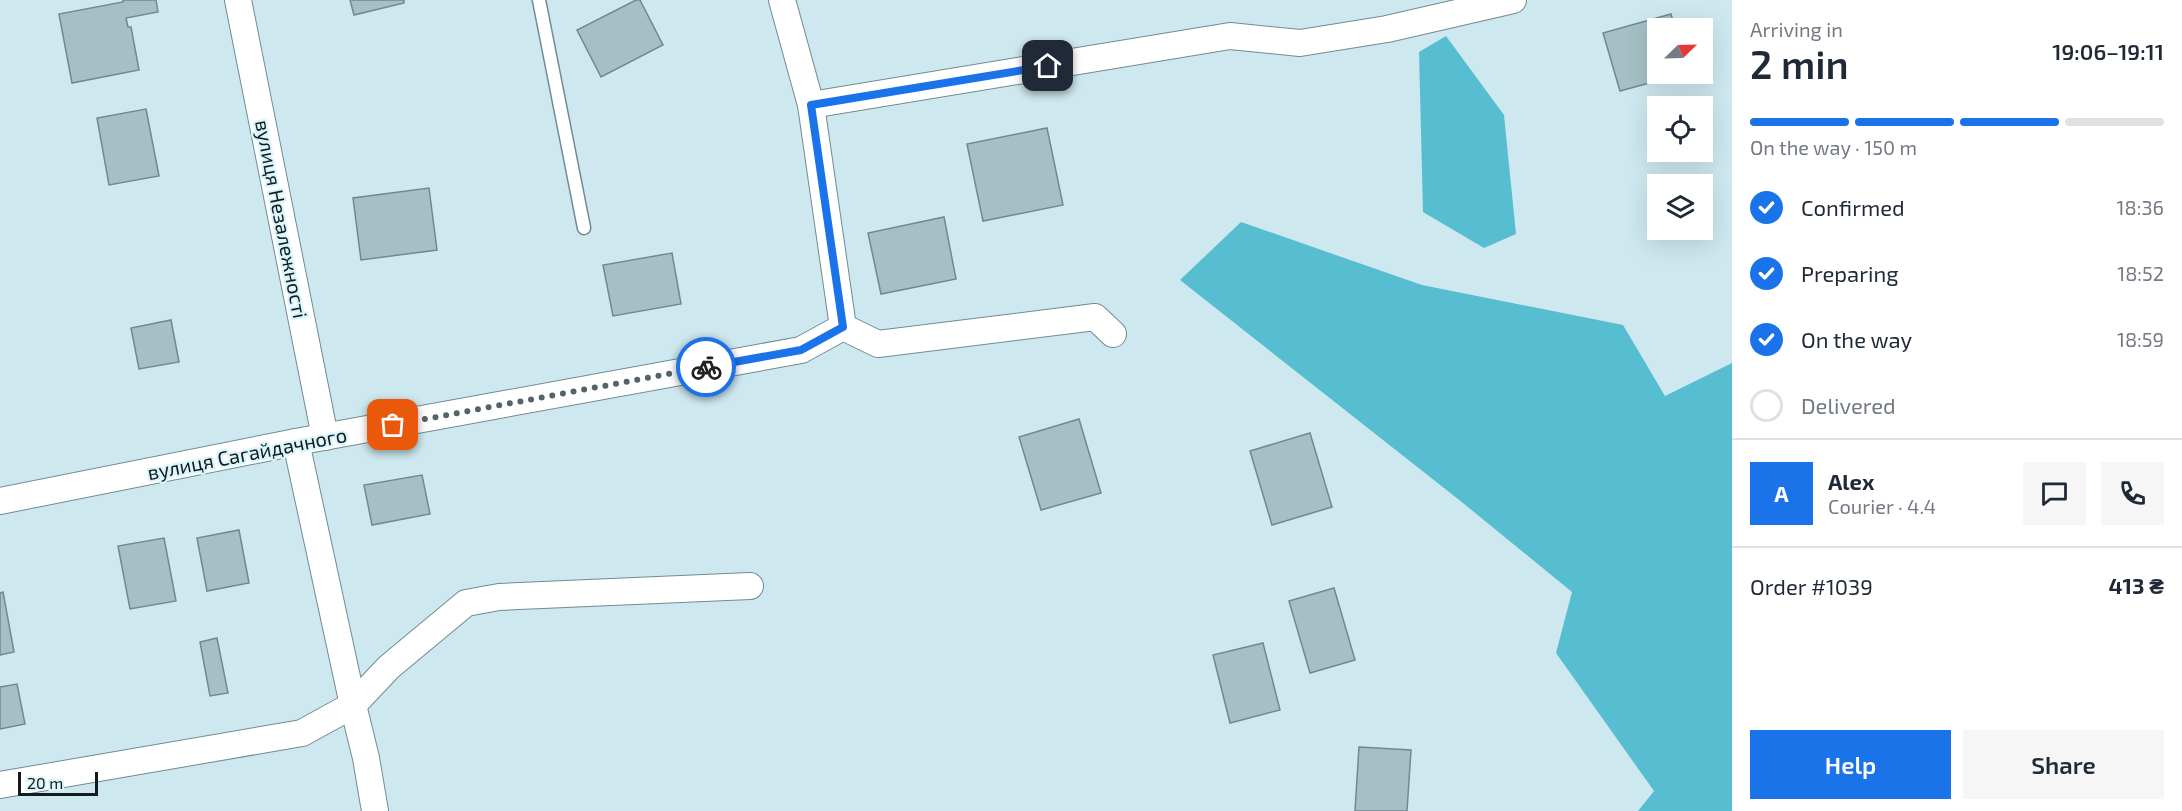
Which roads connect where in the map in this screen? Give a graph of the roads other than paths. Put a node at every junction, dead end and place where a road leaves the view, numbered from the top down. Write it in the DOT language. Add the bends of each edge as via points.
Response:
graph roads {
  1 [pos="238,0"];
  2 [pos="539,0"];
  3 [pos="782,0"];
  4 [pos="1513,0"];
  5 [pos="811,105"];
  6 [pos="584,228"];
  7 [pos="843,327"];
  8 [pos="1113,334"];
  9 [pos="326,437"];
  10 [pos="296,442"];
  11 [pos="0,501"];
  12 [pos="750,586"];
  13 [pos="353,705"];
  14 [pos="0,785"];
  15 [pos="375,811"];
  1 -- 9 [label="street, вулиця Незалежності"];
  2 -- 6 [label="lane"];
  3 -- 5 [label="street"];
  4 -- 5 [label="street" via="1387,29 1300,43 1230,36"];
  5 -- 7 [label="street"];
  7 -- 8 [label="street" via="878,344 1095,317"];
  7 -- 9 [label="street, вулиця Сагайдачного" via="801,350"];
  9 -- 10 [label="street, вулиця Сагайдачного"];
  10 -- 11 [label="street, вулиця Сагайдачного"];
  10 -- 13 [label="street"];
  12 -- 13 [label="street" via="499,597 466,603 388,667"];
  13 -- 14 [label="street" via="302,733"];
  13 -- 15 [label="street"];
}
